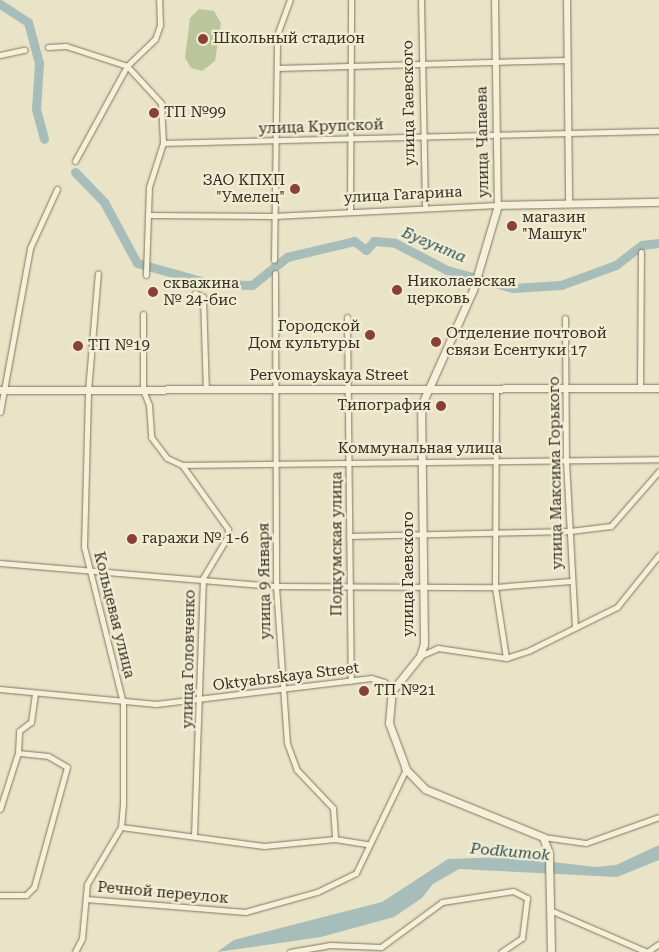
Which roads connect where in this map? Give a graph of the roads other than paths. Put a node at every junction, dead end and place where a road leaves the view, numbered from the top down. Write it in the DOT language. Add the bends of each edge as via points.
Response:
graph roads {
  1 [pos="159,0"];
  2 [pos="290,0"];
  3 [pos="351,0"];
  4 [pos="421,0"];
  5 [pos="495,0"];
  6 [pos="567,0"];
  7 [pos="48,47"];
  8 [pos="24,50"];
  9 [pos="0,55"];
  10 [pos="567,60"];
  11 [pos="494,61"];
  12 [pos="422,63"];
  13 [pos="348,65"];
  14 [pos="127,66"];
  15 [pos="277,68"];
  16 [pos="567,130"];
  17 [pos="659,130"];
  18 [pos="496,134"];
  19 [pos="423,136"];
  20 [pos="349,139"];
  21 [pos="276,140"];
  22 [pos="163,143"];
  23 [pos="75,161"];
  24 [pos="57,189"];
  25 [pos="659,202"];
  26 [pos="570,203"];
  27 [pos="425,205"];
  28 [pos="498,205"];
  29 [pos="350,212"];
  30 [pos="149,215"];
  31 [pos="272,216"];
  32 [pos="641,252"];
  33 [pos="274,260"];
  34 [pos="98,273"];
  35 [pos="275,273"];
  36 [pos="146,276"];
  37 [pos="195,293"];
  38 [pos="143,314"];
  39 [pos="347,317"];
  40 [pos="565,318"];
  41 [pos="640,388"];
  42 [pos="659,388"];
  43 [pos="350,389"];
  44 [pos="427,389"];
  45 [pos="1,390"];
  46 [pos="143,390"];
  47 [pos="206,390"];
  48 [pos="277,390"];
  49 [pos="496,390"];
  50 [pos="566,390"];
  51 [pos="88,391"];
  52 [pos="0,412"];
  53 [pos="659,459"];
  54 [pos="495,461"];
  55 [pos="566,461"];
  56 [pos="350,462"];
  57 [pos="422,462"];
  58 [pos="277,463"];
  59 [pos="182,465"];
  60 [pos="659,471"];
  61 [pos="423,532"];
  62 [pos="570,532"];
  63 [pos="494,534"];
  64 [pos="349,536"];
  65 [pos="659,555"];
  66 [pos="0,563"];
  67 [pos="88,567"];
  68 [pos="203,578"];
  69 [pos="571,581"];
  70 [pos="276,586"];
  71 [pos="349,587"];
  72 [pos="423,587"];
  73 [pos="496,587"];
  74 [pos="575,628"];
  75 [pos="420,656"];
  76 [pos="506,658"];
  77 [pos="351,681"];
  78 [pos="0,688"];
  79 [pos="280,691"];
  80 [pos="392,691"];
  81 [pos="35,693"];
  82 [pos="202,700"];
  83 [pos="123,703"];
  84 [pos="18,753"];
  85 [pos="406,769"];
  86 [pos="2,796"];
  87 [pos="0,809"];
  88 [pos="659,817"];
  89 [pos="121,827"];
  90 [pos="194,834"];
  91 [pos="543,837"];
  92 [pos="335,839"];
  93 [pos="368,844"];
  94 [pos="0,895"];
  95 [pos="86,899"];
  96 [pos="550,910"];
  97 [pos="659,944"];
  98 [pos="363,949"];
  99 [pos="75,952"];
  100 [pos="290,952"];
  101 [pos="501,952"];
  102 [pos="550,952"];
  103 [pos="647,952"];
  1 -- 14 [label="street" via="160,25 155,39"];
  2 -- 15 [label="street" via="277,35"];
  3 -- 13 [label="street"];
  4 -- 12 [label="street, улица Гаевского"];
  5 -- 11 [label="street, улица Чапаева"];
  6 -- 10 [label="street"];
  7 -- 14 [label="street" via="66,46"];
  8 -- 9 [label="street"];
  10 -- 11 [label="street"];
  10 -- 16 [label="street"];
  11 -- 12 [label="street"];
  11 -- 18 [label="street, улица Чапаева"];
  12 -- 13 [label="street"];
  12 -- 19 [label="street, улица Гаевского"];
  13 -- 15 [label="street"];
  13 -- 20 [label="street"];
  14 -- 22 [label="street" via="161,103"];
  14 -- 23 [label="street"];
  15 -- 21 [label="street"];
  16 -- 17 [label="street, улица Крупской"];
  16 -- 18 [label="street, улица Крупской"];
  16 -- 26 [label="street"];
  18 -- 19 [label="street, улица Крупской"];
  18 -- 28 [label="street, улица Чапаева"];
  19 -- 20 [label="street, улица Крупской"];
  19 -- 27 [label="street, улица Гаевского"];
  20 -- 21 [label="street, улица Крупской"];
  20 -- 29 [label="street"];
  21 -- 22 [label="street, улица Крупской"];
  21 -- 31 [label="street"];
  22 -- 30 [label="street" via="149,186"];
  24 -- 45 [label="street" via="30,248"];
  25 -- 26 [label="main road, улица Гагарина"];
  26 -- 28 [label="main road, улица Гагарина"];
  27 -- 28 [label="street, улица Гагарина"];
  27 -- 29 [label="street, улица Гагарина"];
  28 -- 44 [label="main road, улица Чапаева" via="474,290"];
  29 -- 31 [label="street, улица Гагарина"];
  30 -- 31 [label="street, улица Гагарина"];
  30 -- 36 [label="street"];
  31 -- 33 [label="street"];
  32 -- 41 [label="street"];
  34 -- 51 [label="street, Кольцевая улица"];
  35 -- 48 [label="street, улица 9 Января"];
  37 -- 47 [label="street" via="203,297"];
  38 -- 46 [label="street, улица Головченко"];
  39 -- 43 [label="street, Подкумская улица"];
  40 -- 50 [label="street, улица Максима Горького"];
  41 -- 42 [label="main road, Pervomayskaya Street"];
  41 -- 50 [label="main road, Pervomayskaya Street"];
  43 -- 44 [label="main road, Pervomayskaya Street"];
  43 -- 48 [label="main road, Pervomayskaya Street"];
  43 -- 56 [label="street, Подкумская улица"];
  44 -- 49 [label="main road, Pervomayskaya Street"];
  44 -- 57 [label="main road, улица Гаевского" via="421,406"];
  45 -- 51 [label="main road, Pervomayskaya Street"];
  45 -- 52 [label="street"];
  46 -- 47 [label="main road, Pervomayskaya Street"];
  46 -- 51 [label="main road, Pervomayskaya Street"];
  46 -- 59 [label="street, улица Головченко" via="150,405 151,437 167,458"];
  47 -- 48 [label="main road, Pervomayskaya Street"];
  48 -- 58 [label="street, улица 9 Января"];
  49 -- 50 [label="main road, Pervomayskaya Street"];
  49 -- 54 [label="street"];
  50 -- 55 [label="street, улица Максима Горького"];
  51 -- 67 [label="street, Кольцевая улица" via="84,547"];
  53 -- 55 [label="street, Коммунальная улица"];
  54 -- 55 [label="street, Коммунальная улица"];
  54 -- 57 [label="street, Коммунальная улица"];
  54 -- 63 [label="street"];
  55 -- 62 [label="street, улица Максима Горького"];
  56 -- 57 [label="street, Коммунальная улица"];
  56 -- 58 [label="street, Коммунальная улица"];
  56 -- 64 [label="street, Подкумская улица"];
  57 -- 61 [label="main road, улица Гаевского"];
  58 -- 59 [label="street, Коммунальная улица"];
  58 -- 70 [label="street, улица 9 Января"];
  59 -- 68 [label="street, улица Головченко" via="228,529"];
  60 -- 62 [label="street" via="611,526"];
  61 -- 63 [label="street"];
  61 -- 64 [label="street"];
  61 -- 72 [label="main road, улица Гаевского"];
  62 -- 63 [label="street"];
  62 -- 69 [label="street, улица Максима Горького"];
  63 -- 73 [label="street"];
  64 -- 71 [label="street, Подкумская улица"];
  65 -- 74 [label="street" via="617,607"];
  66 -- 67 [label="street"];
  67 -- 68 [label="street"];
  67 -- 83 [label="street, Кольцевая улица"];
  68 -- 70 [label="street"];
  68 -- 82 [label="street, улица Головченко"];
  69 -- 73 [label="street"];
  69 -- 74 [label="street, улица Максима Горького"];
  70 -- 71 [label="street"];
  70 -- 79 [label="street, улица 9 Января"];
  71 -- 72 [label="street"];
  71 -- 77 [label="street, Подкумская улица"];
  72 -- 73 [label="street"];
  72 -- 75 [label="main road, улица Гаевского"];
  73 -- 76 [label="street"];
  74 -- 76 [label="street"];
  75 -- 76 [label="street" via="438,648"];
  75 -- 80 [label="main road, улица Гаевского"];
  77 -- 79 [label="street, Oktyabrskaya Street"];
  77 -- 80 [label="street, Oktyabrskaya Street" via="384,682"];
  78 -- 81 [label="street, Oktyabrskaya Street"];
  79 -- 82 [label="street, Oktyabrskaya Street"];
  79 -- 92 [label="street, улица 9 Января" via="289,753 306,782 333,808"];
  80 -- 85 [label="main road" via="390,723"];
  81 -- 83 [label="street, Oktyabrskaya Street"];
  81 -- 84 [label="street" via="31,722 19,731"];
  82 -- 83 [label="street, Oktyabrskaya Street"];
  82 -- 90 [label="street, улица Головченко"];
  83 -- 89 [label="street, Кольцевая улица"];
  84 -- 86 [label="street"];
  84 -- 94 [label="street" via="48,756 67,767 34,887 26,895"];
  85 -- 91 [label="main road" via="443,799"];
  85 -- 93 [label="street, Речной переулок"];
  86 -- 87 [label="street"];
  88 -- 91 [label="street" via="586,843"];
  89 -- 90 [label="street"];
  89 -- 95 [label="street, Кольцевая улица" via="87,884"];
  90 -- 92 [label="street" via="264,846"];
  91 -- 96 [label="main road" via="549,853"];
  92 -- 93 [label="street"];
  93 -- 95 [label="street, Речной переулок" via="356,873 317,892 245,912"];
  95 -- 99 [label="street, Кольцевая улица" via="82,938"];
  96 -- 102 [label="main road"];
  96 -- 103 [label="street"];
  97 -- 103 [label="street"];
  98 -- 100 [label="street" via="330,945"];
  98 -- 101 [label="street" via="381,947 442,902 513,891 527,898 522,938"];
}
